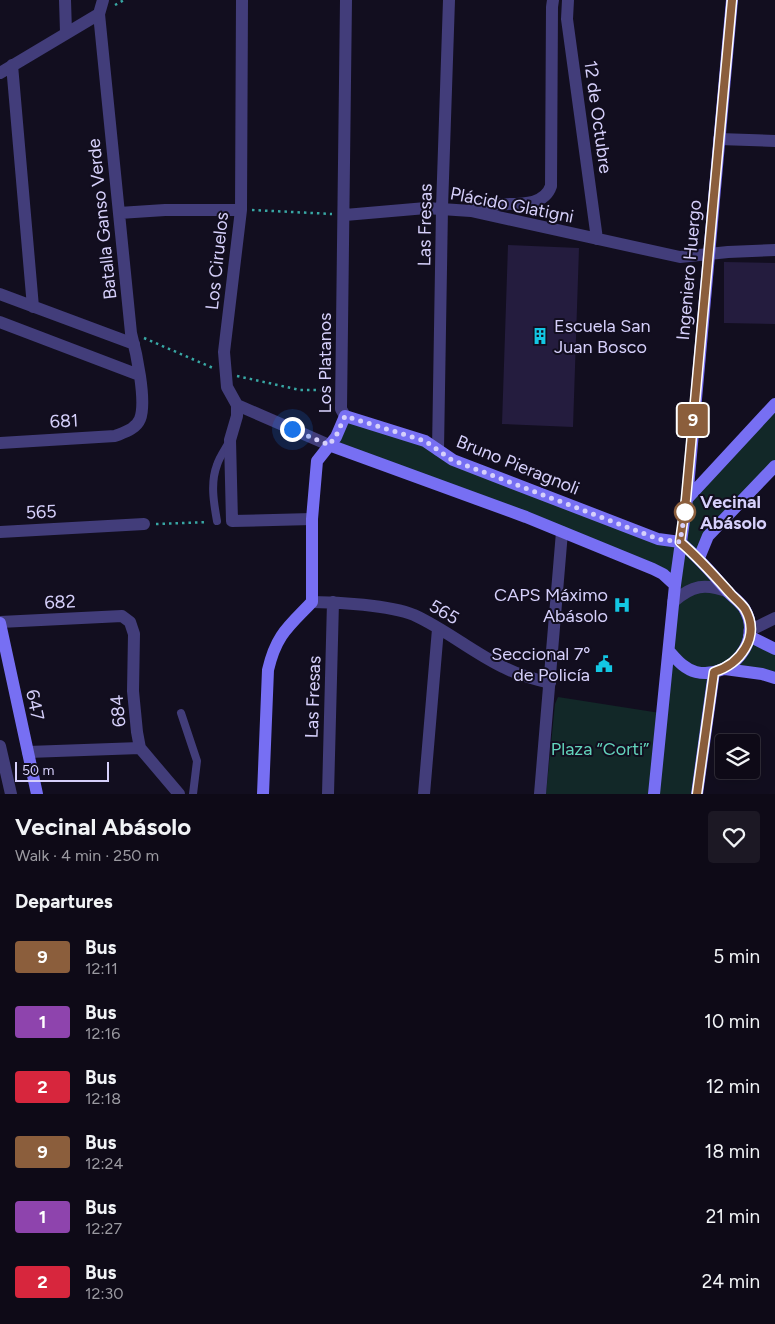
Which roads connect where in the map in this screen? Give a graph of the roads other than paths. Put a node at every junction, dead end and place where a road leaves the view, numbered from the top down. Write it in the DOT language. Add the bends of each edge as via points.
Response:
graph roads {
  1 [pos="66,0"];
  2 [pos="102,0"];
  3 [pos="242,0"];
  4 [pos="346,0"];
  5 [pos="449,0"];
  6 [pos="553,0"];
  7 [pos="568,0"];
  8 [pos="732,0"];
  9 [pos="99,14"];
  10 [pos="66,32"];
  11 [pos="12,65"];
  12 [pos="0,73"];
  13 [pos="719,139"];
  14 [pos="775,141"];
  15 [pos="442,208"];
  16 [pos="241,210"];
  17 [pos="464,211"];
  18 [pos="120,213"];
  19 [pos="345,214"];
  20 [pos="596,239"];
  21 [pos="775,250"];
  22 [pos="708,254"];
  23 [pos="0,294"];
  24 [pos="33,307"];
  25 [pos="0,322"];
  26 [pos="133,338"];
  27 [pos="139,375"];
  28 [pos="775,404"];
  29 [pos="237,405"];
  30 [pos="345,416"];
  31 [pos="130,430"];
  32 [pos="230,440"];
  33 [pos="0,443"];
  34 [pos="329,445"];
  35 [pos="438,450"];
  36 [pos="775,466"];
  37 [pos="686,499"];
  38 [pos="312,519"];
  39 [pos="217,522"];
  40 [pos="144,524"];
  41 [pos="0,532"];
  42 [pos="562,532"];
  43 [pos="680,542"];
  44 [pos="699,558"];
  45 [pos="675,585"];
  46 [pos="729,592"];
  47 [pos="312,602"];
  48 [pos="333,602"];
  49 [pos="673,602"];
  50 [pos="122,616"];
  51 [pos="775,618"];
  52 [pos="0,623"];
  53 [pos="438,629"];
  54 [pos="749,633"];
  55 [pos="775,649"];
  56 [pos="669,651"];
  57 [pos="719,671"];
  58 [pos="775,678"];
  59 [pos="550,683"];
  60 [pos="182,713"];
  61 [pos="0,746"];
  62 [pos="140,748"];
  63 [pos="28,752"];
  64 [pos="12,794"];
  65 [pos="37,794"];
  66 [pos="179,794"];
  67 [pos="193,794"];
  68 [pos="263,794"];
  69 [pos="328,794"];
  70 [pos="424,794"];
  71 [pos="540,794"];
  72 [pos="654,794"];
  73 [pos="697,794"];
  1 -- 10 [label="street"];
  2 -- 9 [label="street, Batalla Ganso Verde"];
  3 -- 16 [label="street, Los Ciruelos"];
  4 -- 19 [label="street, Los Platanos"];
  5 -- 15 [label="street, Las Fresas"];
  6 -- 17 [label="street" via="549,192 529,203 488,205"];
  7 -- 20 [label="street, 12 de Octubre" via="567,19"];
  8 -- 13 [label="street, Ingeniero Huergo"];
  9 -- 10 [label="street"];
  9 -- 18 [label="street, Batalla Ganso Verde"];
  10 -- 11 [label="street"];
  11 -- 12 [label="street"];
  11 -- 24 [label="street"];
  13 -- 14 [label="street"];
  13 -- 22 [label="street, Ingeniero Huergo"];
  15 -- 17 [label="street, Plácido Glatigni"];
  15 -- 19 [label="street, Plácido Glatigni"];
  15 -- 35 [label="street, Las Fresas"];
  16 -- 18 [label="street"];
  16 -- 29 [label="street, Los Ciruelos" via="224,352 227,387"];
  17 -- 20 [label="street, Plácido Glatigni"];
  18 -- 26 [label="street, Batalla Ganso Verde"];
  19 -- 30 [label="street, Los Platanos" via="341,409"];
  20 -- 22 [label="street, Plácido Glatigni" via="680,257"];
  21 -- 22 [label="street, Plácido Glatigni"];
  22 -- 37 [label="street, Ingeniero Huergo"];
  23 -- 24 [label="street"];
  24 -- 26 [label="street"];
  25 -- 27 [label="street"];
  26 -- 27 [label="street, Batalla Ganso Verde"];
  27 -- 31 [label="street, Batalla Ganso Verde" via="140,420"];
  28 -- 37 [label="street"];
  29 -- 32 [label="street"];
  29 -- 34 [label="street"];
  30 -- 34 [label="street, Los Platanos"];
  30 -- 35 [label="street, Bruno Pieragnoli" via="425,441"];
  31 -- 33 [label="street, 681" via="115,436"];
  32 -- 38 [label="street" via="232,521"];
  32 -- 39 [label="lane" via="216,465 213,501"];
  34 -- 38 [label="street, Los Platanos" via="317,461"];
  34 -- 42 [label="street"];
  35 -- 43 [label="street, Bruno Pieragnoli" via="452,460 649,536"];
  36 -- 44 [label="street" via="708,536"];
  37 -- 43 [label="street, Ingeniero Huergo"];
  38 -- 47 [label="street, Los Platanos"];
  40 -- 41 [label="street, 565"];
  42 -- 45 [label="street" via="664,574"];
  42 -- 59 [label="street"];
  43 -- 44 [label="street"];
  43 -- 45 [label="street, Ingeniero Huergo"];
  44 -- 46 [label="street"];
  45 -- 49 [label="street, Ingeniero Huergo"];
  46 -- 49 [label="street" via="699,587 685,592"];
  46 -- 54 [label="street" via="744,609"];
  47 -- 48 [label="street, 565"];
  47 -- 68 [label="street" via="285,630 272,652 268,670"];
  48 -- 53 [label="street, 565" via="395,610 413,615"];
  48 -- 69 [label="street, Las Fresas"];
  49 -- 56 [label="street"];
  50 -- 52 [label="street, 682"];
  50 -- 62 [label="street, 684" via="130,622 134,634 133,690"];
  51 -- 54 [label="street"];
  52 -- 63 [label="street, 647"];
  53 -- 59 [label="street, 565" via="502,667"];
  53 -- 70 [label="street"];
  54 -- 55 [label="street"];
  54 -- 57 [label="street" via="745,650 736,661"];
  56 -- 57 [label="street" via="681,664 696,672"];
  56 -- 72 [label="street"];
  57 -- 58 [label="street"];
  57 -- 73 [label="street"];
  59 -- 71 [label="street"];
  60 -- 67 [label="lane" via="197,761"];
  61 -- 64 [label="street"];
  62 -- 63 [label="street"];
  62 -- 66 [label="street, 684"];
  63 -- 65 [label="street, 647"];
}
